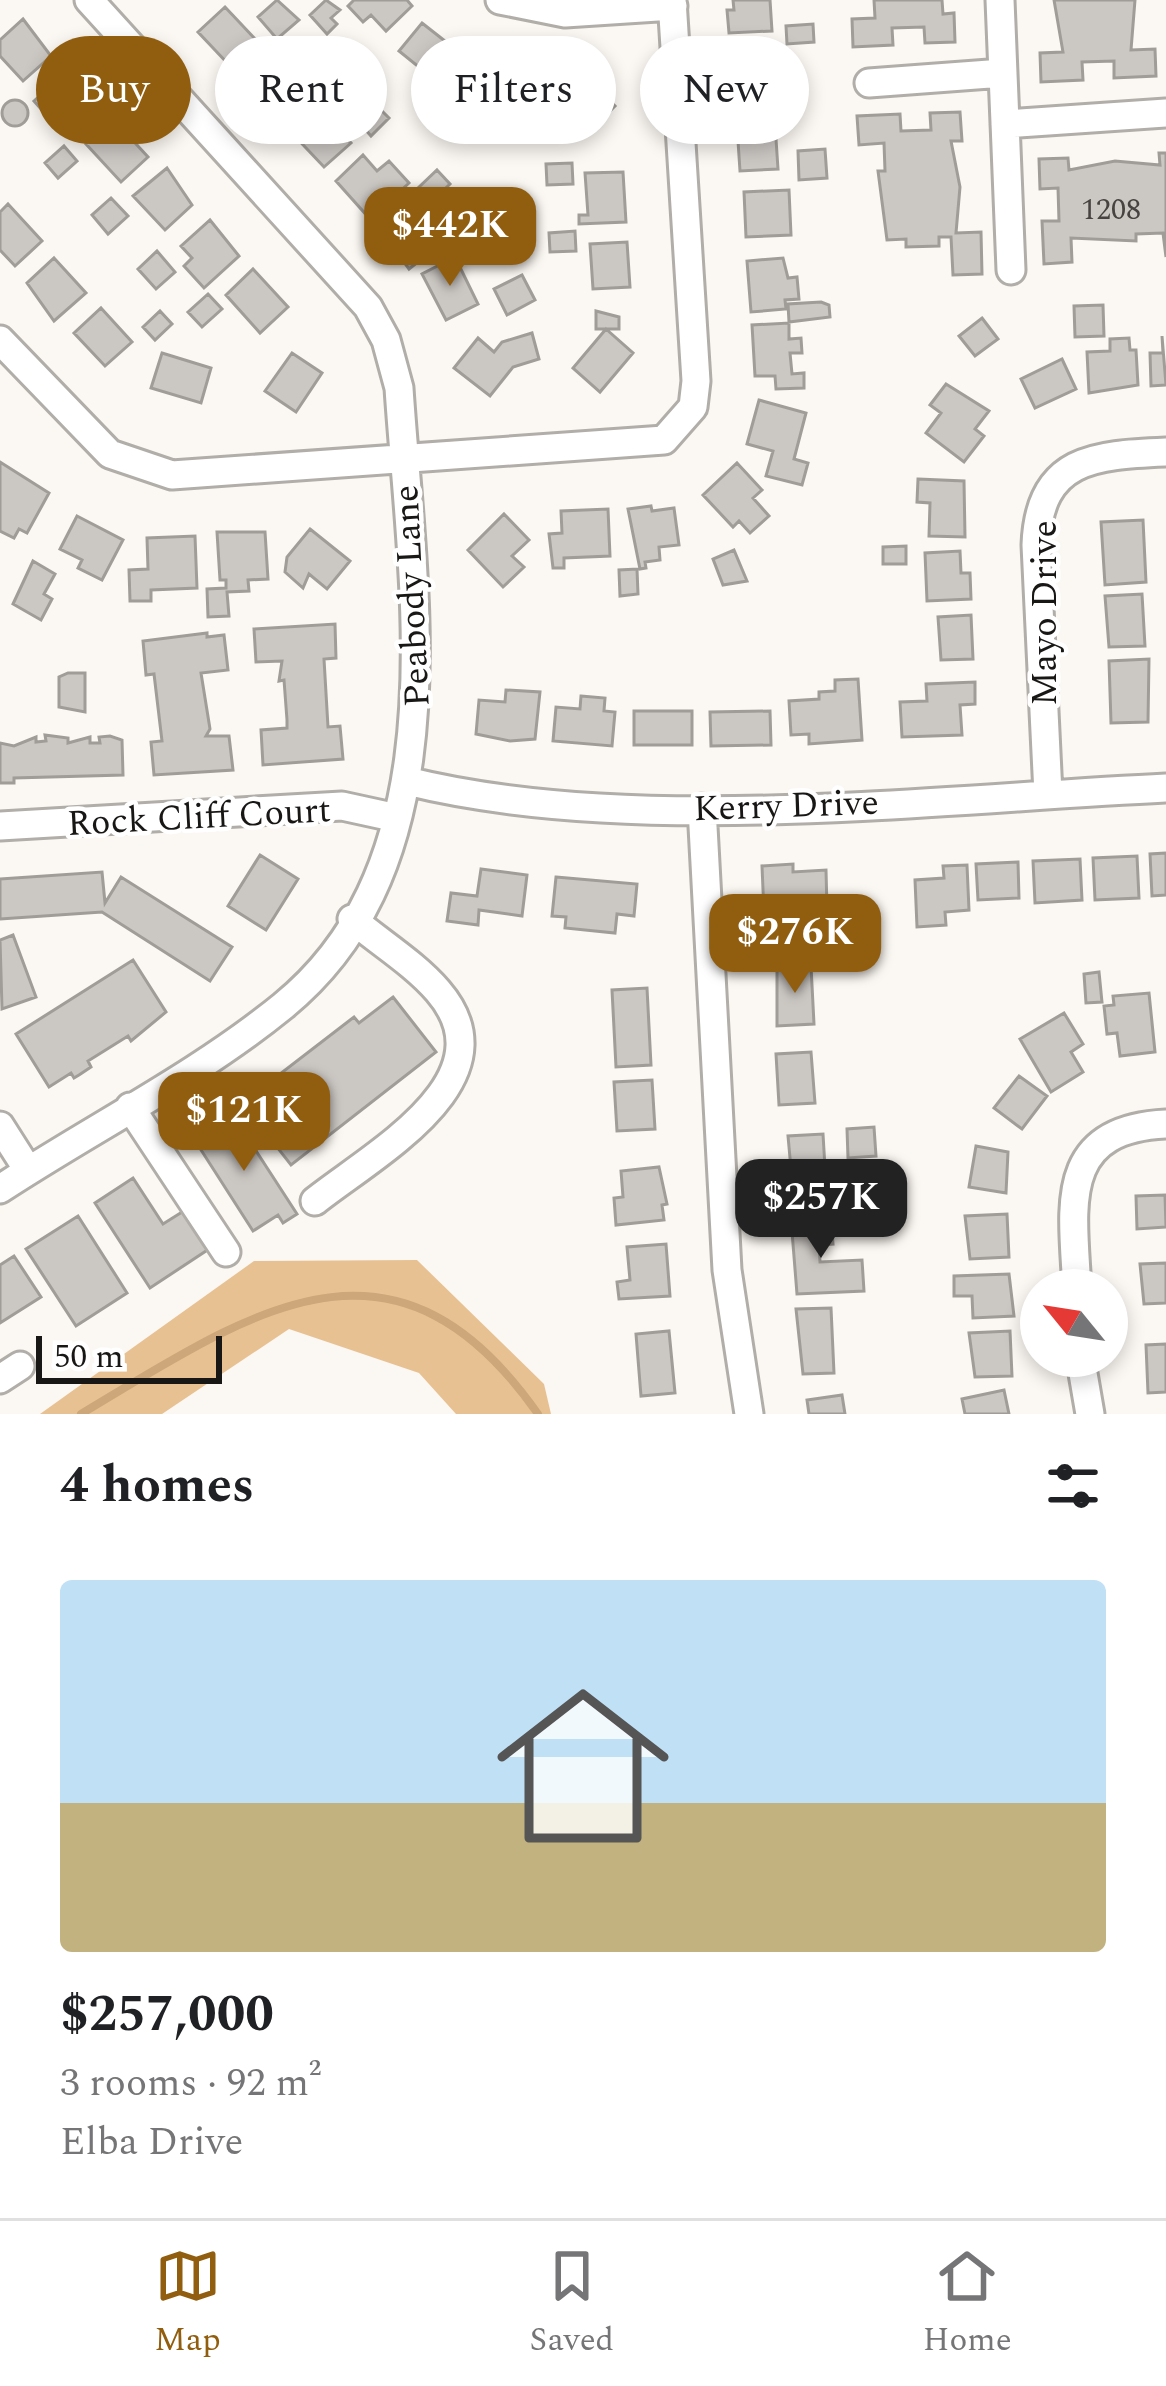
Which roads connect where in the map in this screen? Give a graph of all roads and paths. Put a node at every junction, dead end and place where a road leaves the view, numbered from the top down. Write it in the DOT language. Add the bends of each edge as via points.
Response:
graph roads {
  1 [pos="88,0"];
  2 [pos="500,0"];
  3 [pos="1000,0"];
  4 [pos="672,3"];
  5 [pos="1003,73"];
  6 [pos="869,83"];
  7 [pos="1166,113"];
  8 [pos="1005,124"];
  9 [pos="1011,271"];
  10 [pos="0,340"];
  11 [pos="1166,452"];
  12 [pos="404,462"];
  13 [pos="406,781"];
  14 [pos="1166,788"];
  15 [pos="1048,794"];
  16 [pos="702,808"];
  17 [pos="398,818"];
  18 [pos="0,826"];
  19 [pos="352,919"];
  20 [pos="130,1107"];
  21 [pos="1166,1124"];
  22 [pos="0,1126"];
  23 [pos="28,1171"];
  24 [pos="0,1189"];
  25 [pos="315,1201"];
  26 [pos="226,1252"];
  27 [pos="1076,1269"];
  28 [pos="1084,1377"];
  29 [pos="749,1414"];
  30 [pos="1090,1414"];
  1 -- 12 [label="street, Peabody Lane" via="368,307 393,359"];
  2 -- 4 [label="street" via="565,13"];
  3 -- 5 [label="street"];
  4 -- 12 [label="street" via="696,381 685,422 651,444"];
  5 -- 6 [label="street"];
  5 -- 8 [label="street"];
  7 -- 8 [label="street"];
  8 -- 9 [label="street"];
  10 -- 12 [label="street" via="92,440 140,469 188,475"];
  11 -- 15 [label="street, Mayo Drive" via="1095,457 1057,480 1040,507"];
  12 -- 13 [label="street, Peabody Lane" via="417,670"];
  13 -- 16 [label="street, Kerry Drive" via="504,798"];
  13 -- 17 [label="street, Peabody Lane"];
  14 -- 15 [label="street, Kerry Drive"];
  15 -- 16 [label="street, Kerry Drive"];
  16 -- 29 [label="street" via="727,1270"];
  17 -- 18 [label="street, Rock Cliff Court" via="342,806"];
  17 -- 19 [label="street, Peabody Lane"];
  19 -- 20 [label="street, Peabody Lane" via="285,1004"];
  19 -- 25 [label="street" via="440,992 460,1033 459,1067 442,1099"];
  20 -- 23 [label="street, Peabody Lane"];
  20 -- 26 [label="street"];
  21 -- 27 [label="street" via="1122,1130 1081,1166 1073,1202"];
  22 -- 23 [label="street"];
  23 -- 24 [label="street, Peabody Lane"];
  28 -- 30 [label="street"];
}
